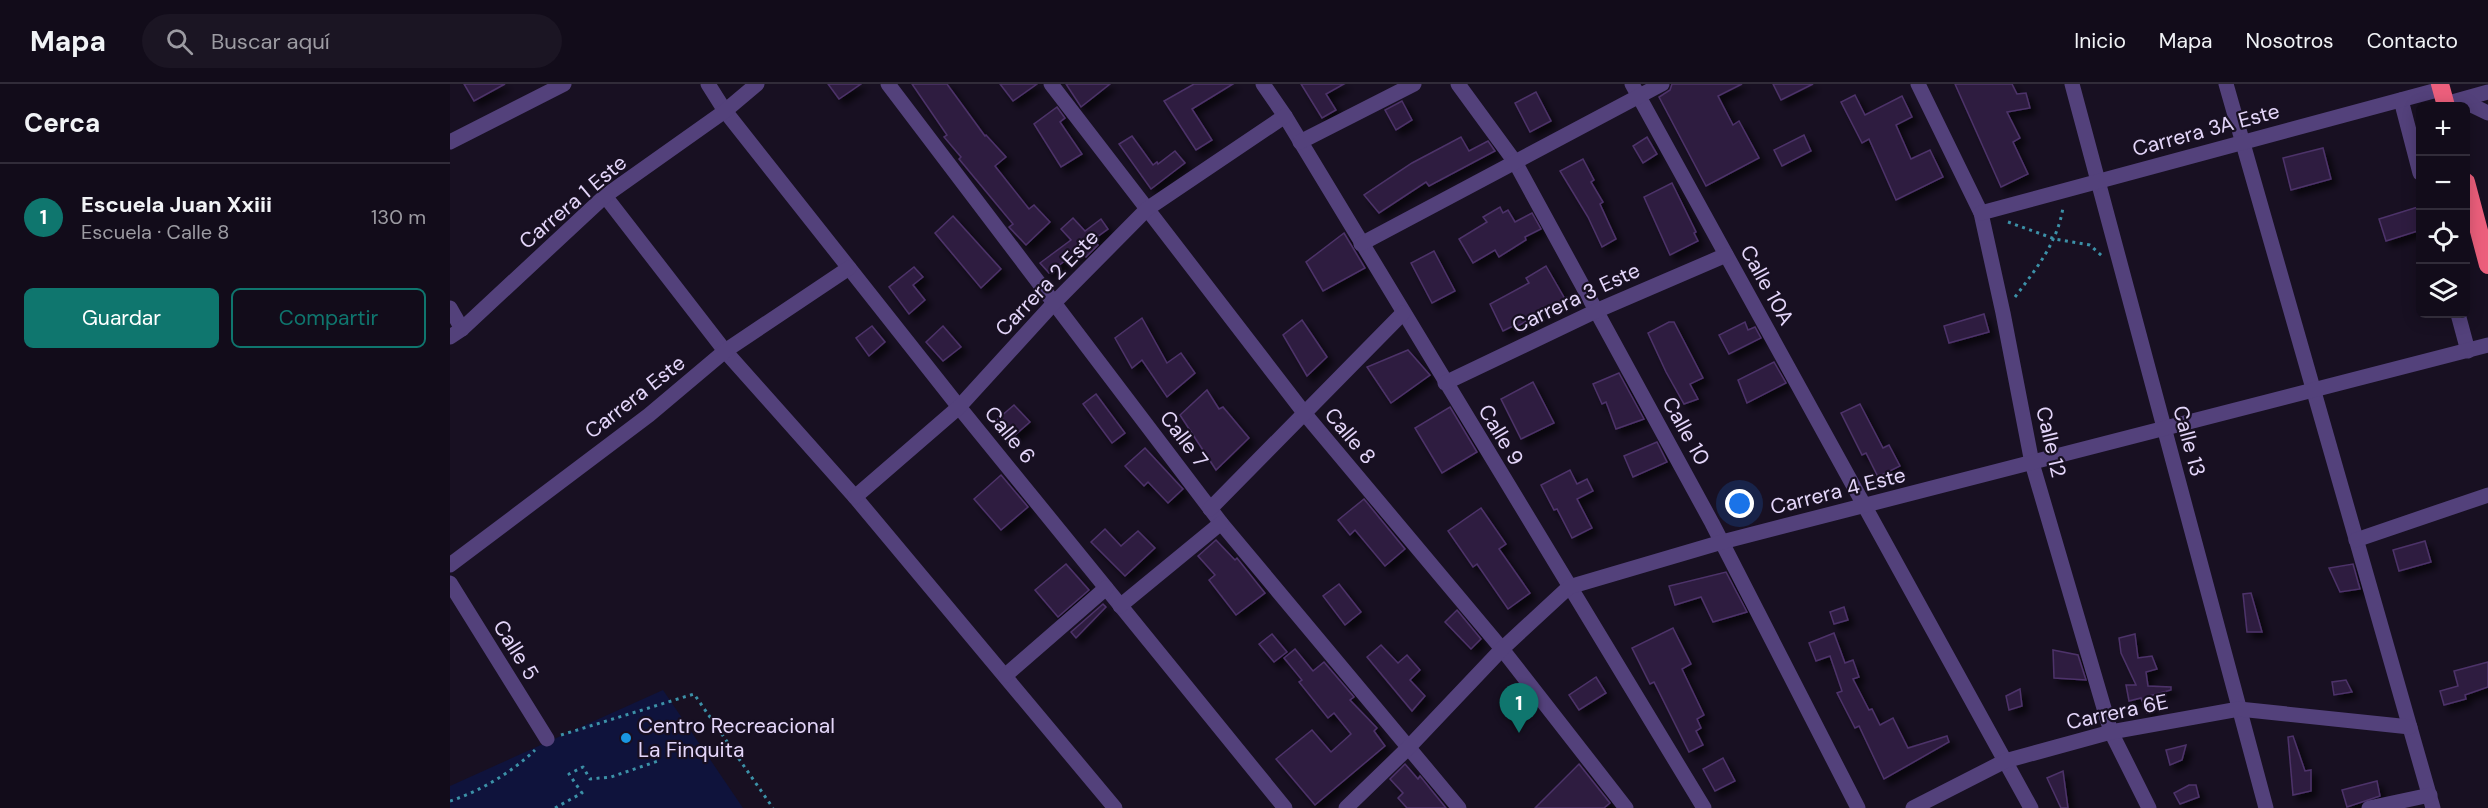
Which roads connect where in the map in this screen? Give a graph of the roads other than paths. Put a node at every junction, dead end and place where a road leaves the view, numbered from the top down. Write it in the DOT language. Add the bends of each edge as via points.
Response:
graph roads {
  1 [pos="564,84"];
  2 [pos="708,84"];
  3 [pos="757,84"];
  4 [pos="888,84"];
  5 [pos="1051,84"];
  6 [pos="1263,84"];
  7 [pos="1414,84"];
  8 [pos="1458,84"];
  9 [pos="1662,84"];
  10 [pos="1918,84"];
  11 [pos="2072,84"];
  12 [pos="2226,84"];
  13 [pos="1635,90"];
  14 [pos="2488,92"];
  15 [pos="2447,97"];
  16 [pos="2401,100"];
  17 [pos="725,111"];
  18 [pos="2488,113"];
  19 [pos="1285,116"];
  20 [pos="450,142"];
  21 [pos="1300,142"];
  22 [pos="2242,142"];
  23 [pos="2416,156"];
  24 [pos="1515,162"];
  25 [pos="2098,181"];
  26 [pos="605,196"];
  27 [pos="2470,197"];
  28 [pos="1147,209"];
  29 [pos="1981,213"];
  30 [pos="1361,244"];
  31 [pos="1726,255"];
  32 [pos="2488,265"];
  33 [pos="849,268"];
  34 [pos="1054,303"];
  35 [pos="450,308"];
  36 [pos="1596,311"];
  37 [pos="1403,313"];
  38 [pos="2459,318"];
  39 [pos="456,333"];
  40 [pos="2488,345"];
  41 [pos="725,351"];
  42 [pos="2468,351"];
  43 [pos="1445,383"];
  44 [pos="2313,391"];
  45 [pos="960,407"];
  46 [pos="1305,414"];
  47 [pos="2164,429"];
  48 [pos="2032,463"];
  49 [pos="2488,495"];
  50 [pos="855,497"];
  51 [pos="1865,506"];
  52 [pos="1210,509"];
  53 [pos="1221,523"];
  54 [pos="2356,540"];
  55 [pos="1722,542"];
  56 [pos="450,565"];
  57 [pos="450,583"];
  58 [pos="1569,587"];
  59 [pos="1106,588"];
  60 [pos="1120,606"];
  61 [pos="1502,649"];
  62 [pos="1006,675"];
  63 [pos="2239,709"];
  64 [pos="2410,726"];
  65 [pos="2111,732"];
  66 [pos="547,740"];
  67 [pos="1410,747"];
  68 [pos="2005,761"];
  69 [pos="2431,801"];
  70 [pos="1115,808"];
  71 [pos="1285,808"];
  72 [pos="1346,808"];
  73 [pos="1459,808"];
  74 [pos="1626,808"];
  75 [pos="1704,808"];
  76 [pos="1858,808"];
  77 [pos="1913,808"];
  78 [pos="2031,808"];
  79 [pos="2149,808"];
  80 [pos="2266,808"];
  81 [pos="2369,808"];
  1 -- 20 [label="street"];
  2 -- 17 [label="street, Calle 6"];
  3 -- 17 [label="street, Carrera 1 Este"];
  4 -- 34 [label="street, Calle 7"];
  5 -- 28 [label="street, Calle 8"];
  6 -- 19 [label="street, Calle 9"];
  7 -- 21 [label="street"];
  8 -- 24 [label="street, Calle 10"];
  9 -- 13 [label="street"];
  10 -- 29 [label="street, Calle 12"];
  11 -- 25 [label="street, Calle 13"];
  12 -- 22 [label="street"];
  13 -- 24 [label="street"];
  13 -- 31 [label="street, Calle 10A"];
  14 -- 15 [label="street, Carrera 3A Este"];
  15 -- 16 [label="street, Carrera 3A Este"];
  15 -- 18 [label="street"];
  16 -- 22 [label="street, Carrera 3A Este"];
  16 -- 23 [label="street"];
  17 -- 26 [label="street, Carrera 1 Este"];
  17 -- 33 [label="street, Calle 6"];
  19 -- 21 [label="street, Calle 9"];
  19 -- 28 [label="street, Carrera 2 Este"];
  21 -- 30 [label="street, Calle 9"];
  22 -- 25 [label="street, Carrera 3A Este"];
  22 -- 44 [label="street"];
  24 -- 30 [label="street"];
  24 -- 36 [label="street, Calle 10"];
  25 -- 29 [label="street, Carrera 3A Este"];
  25 -- 47 [label="street, Calle 13"];
  26 -- 39 [label="street, Carrera 1 Este"];
  26 -- 41 [label="street"];
  27 -- 32 [label="highway"];
  28 -- 34 [label="street, Carrera 2 Este"];
  28 -- 46 [label="street, Calle 8"];
  29 -- 48 [label="street, Calle 12"];
  30 -- 37 [label="street, Calle 9"];
  31 -- 36 [label="street, Carrera 3 Este"];
  31 -- 51 [label="street, Calle 10A"];
  33 -- 41 [label="street, Carrera Este"];
  33 -- 45 [label="street, Calle 6"];
  34 -- 45 [label="street, Carrera 2 Este"];
  34 -- 52 [label="street, Calle 7"];
  35 -- 39 [label="street"];
  36 -- 43 [label="street, Carrera 3 Este"];
  36 -- 55 [label="street, Calle 10"];
  37 -- 43 [label="street, Calle 9"];
  37 -- 46 [label="street"];
  38 -- 42 [label="street"];
  40 -- 42 [label="street, Carrera 4 Este"];
  41 -- 50 [label="street"];
  41 -- 56 [label="street, Carrera Este" via="649,415"];
  42 -- 44 [label="street, Carrera 4 Este"];
  43 -- 58 [label="street, Calle 9"];
  44 -- 47 [label="street, Carrera 4 Este"];
  44 -- 54 [label="street"];
  45 -- 50 [label="street, Carrera 2 Este"];
  45 -- 59 [label="street, Calle 6"];
  46 -- 52 [label="street"];
  46 -- 61 [label="street, Calle 8"];
  47 -- 48 [label="street, Carrera 4 Este"];
  47 -- 63 [label="street, Calle 13"];
  48 -- 51 [label="street, Carrera 4 Este"];
  48 -- 65 [label="street, Calle 12"];
  49 -- 54 [label="street"];
  50 -- 62 [label="street"];
  51 -- 55 [label="street, Carrera 4 Este"];
  51 -- 68 [label="street, Calle 10A"];
  52 -- 53 [label="street, Calle 7"];
  53 -- 60 [label="street"];
  53 -- 67 [label="street, Calle 7"];
  54 -- 64 [label="street"];
  55 -- 58 [label="street, Carrera 4 Este"];
  55 -- 76 [label="street, Calle 10"];
  57 -- 66 [label="street, Calle 5"];
  58 -- 61 [label="street, Carrera 4 Este"];
  58 -- 75 [label="street, Calle 9"];
  59 -- 60 [label="street, Calle 6"];
  59 -- 62 [label="street"];
  60 -- 71 [label="street, Calle 6"];
  61 -- 67 [label="street, Carrera 4 Este"];
  61 -- 74 [label="street, Calle 8"];
  62 -- 70 [label="street"];
  63 -- 64 [label="street, Carrera 6E"];
  63 -- 65 [label="street, Carrera 6E"];
  63 -- 80 [label="street, Calle 13"];
  64 -- 69 [label="street"];
  65 -- 68 [label="street, Carrera 6E"];
  65 -- 79 [label="street, Calle 12"];
  67 -- 72 [label="street, Carrera 4 Este"];
  67 -- 73 [label="street, Calle 7"];
  68 -- 77 [label="street, Carrera 6E"];
  68 -- 78 [label="street, Calle 10A"];
  69 -- 81 [label="street"];
}
